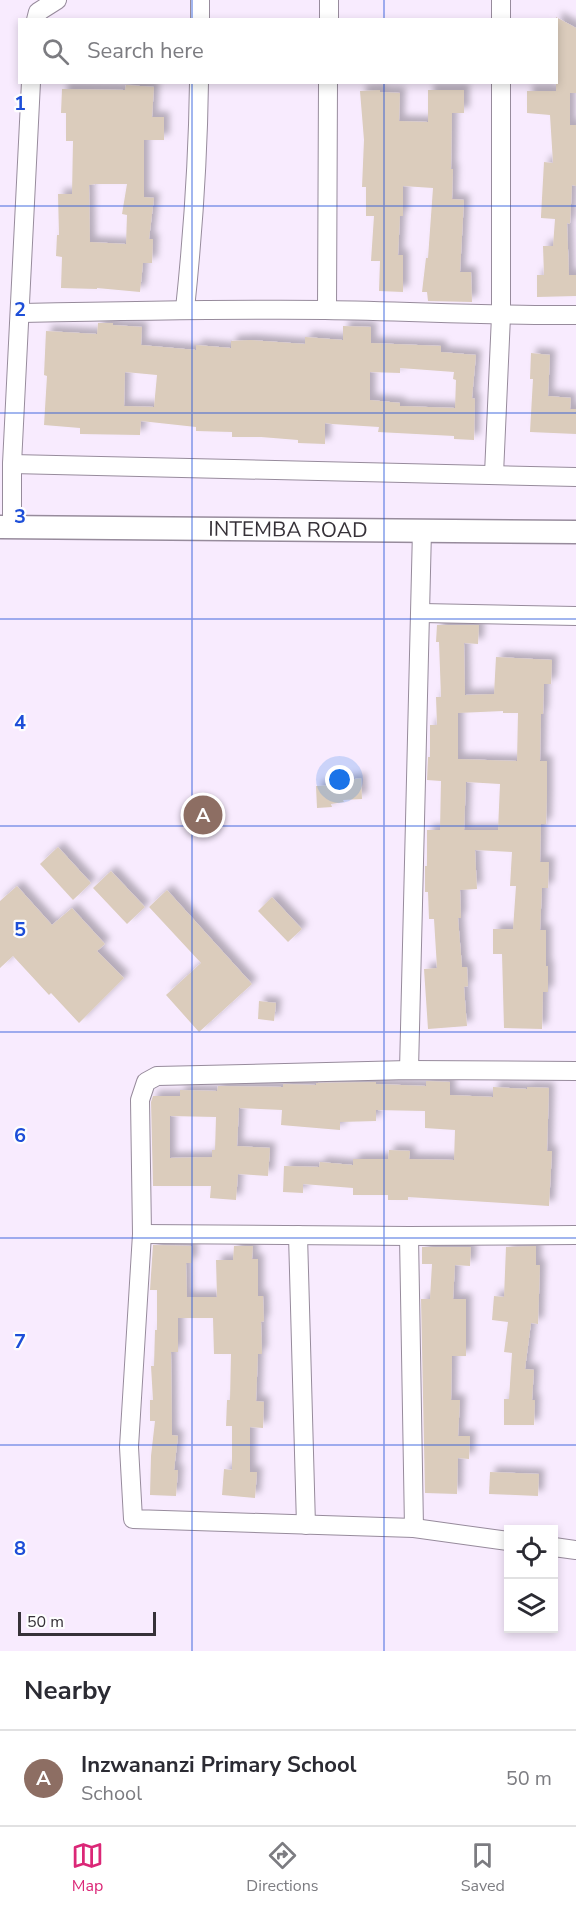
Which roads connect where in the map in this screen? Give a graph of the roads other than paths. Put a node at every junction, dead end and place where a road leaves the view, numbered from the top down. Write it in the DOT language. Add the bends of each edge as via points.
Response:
graph roads {
  1 [pos="57,0"];
  2 [pos="200,0"];
  3 [pos="329,0"];
  4 [pos="501,0"];
  5 [pos="36,18"];
  6 [pos="200,18"];
  7 [pos="328,18"];
  8 [pos="501,18"];
  9 [pos="31,84"];
  10 [pos="199,84"];
  11 [pos="328,84"];
  12 [pos="501,84"];
  13 [pos="185,309"];
  14 [pos="327,310"];
  15 [pos="20,313"];
  16 [pos="576,315"];
  17 [pos="501,316"];
  18 [pos="12,464"];
  19 [pos="494,474"];
  20 [pos="576,477"];
  21 [pos="6,527"];
  22 [pos="422,530"];
  23 [pos="576,532"];
  24 [pos="422,613"];
  25 [pos="576,616"];
  26 [pos="409,1070"];
  27 [pos="576,1071"];
  28 [pos="142,1234"];
  29 [pos="298,1235"];
  30 [pos="576,1235"];
  31 [pos="409,1236"];
  32 [pos="306,1526"];
  33 [pos="414,1528"];
  34 [pos="504,1540"];
  35 [pos="558,1548"];
  36 [pos="576,1550"];
  1 -- 5 [label="street" via="38,12"];
  2 -- 6 [label="street"];
  3 -- 7 [label="street"];
  4 -- 8 [label="street"];
  9 -- 15 [label="street"];
  10 -- 13 [label="street" via="194,222"];
  11 -- 14 [label="street"];
  12 -- 17 [label="street"];
  13 -- 14 [label="street"];
  13 -- 15 [label="street"];
  14 -- 17 [label="street"];
  15 -- 18 [label="street"];
  16 -- 17 [label="street"];
  17 -- 19 [label="street"];
  18 -- 19 [label="street"];
  18 -- 21 [label="street"];
  19 -- 20 [label="street"];
  21 -- 22 [label="street, INTEMBA ROAD"];
  22 -- 23 [label="street, INTEMBA ROAD"];
  22 -- 24 [label="street"];
  24 -- 25 [label="street"];
  24 -- 26 [label="street"];
  26 -- 27 [label="street"];
  26 -- 28 [label="street" via="158,1076 146,1082 140,1100"];
  28 -- 29 [label="street"];
  28 -- 32 [label="street" via="129,1447 133,1519"];
  29 -- 31 [label="street"];
  29 -- 32 [label="street"];
  30 -- 31 [label="street"];
  31 -- 33 [label="street"];
  32 -- 33 [label="street"];
  33 -- 34 [label="street"];
  35 -- 36 [label="street"];
}
